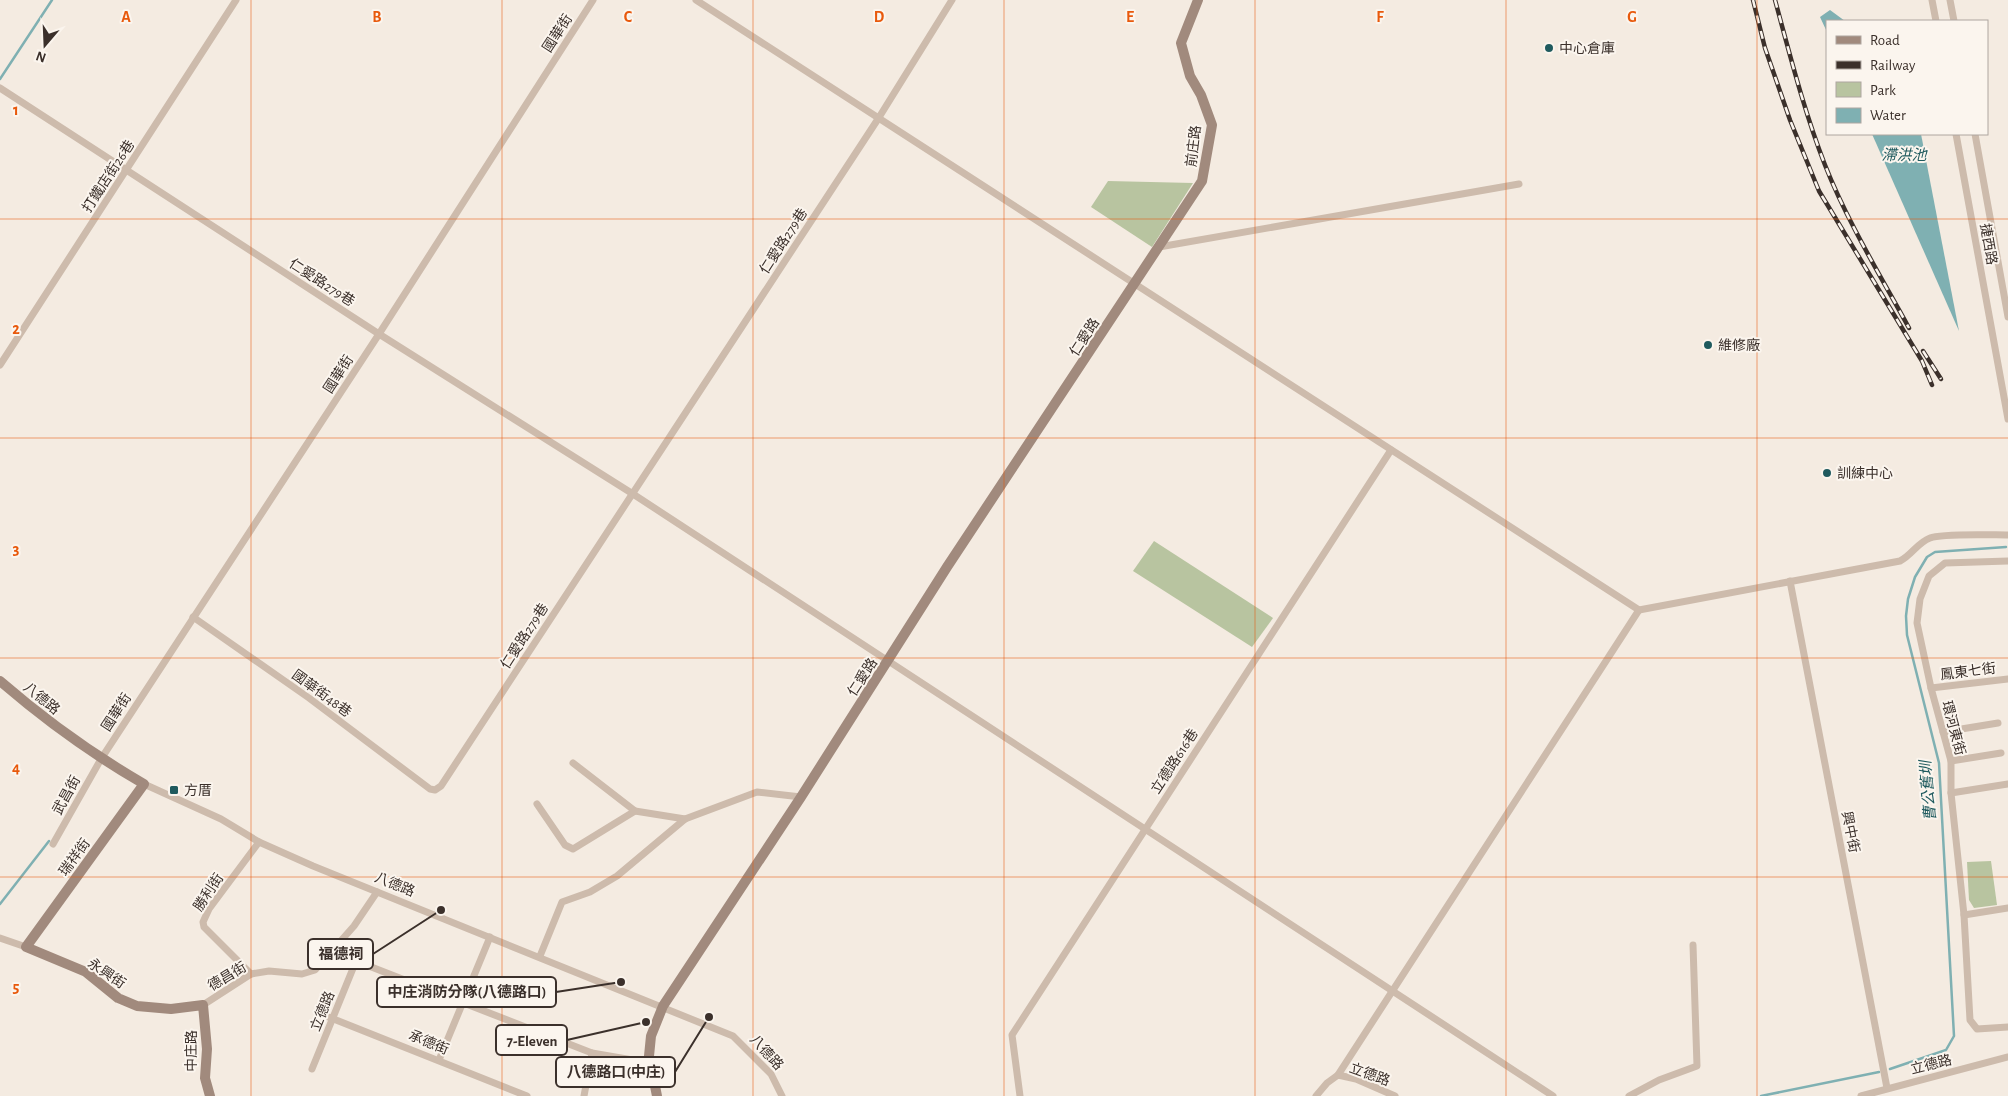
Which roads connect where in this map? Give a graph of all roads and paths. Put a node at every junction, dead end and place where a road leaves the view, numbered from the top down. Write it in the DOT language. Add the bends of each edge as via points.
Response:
graph roads {
  1 [pos="236,0"];
  2 [pos="593,0"];
  3 [pos="696,0"];
  4 [pos="952,0"];
  5 [pos="1198,0"];
  6 [pos="1932,0"];
  7 [pos="1950,0"];
  8 [pos="1936,20"];
  9 [pos="1954,20"];
  10 [pos="0,88"];
  11 [pos="878,119"];
  12 [pos="1956,135"];
  13 [pos="1975,135"];
  14 [pos="126,170"];
  15 [pos="1519,184"];
  16 [pos="1159,247"];
  17 [pos="1135,284"];
  18 [pos="2008,317"];
  19 [pos="379,334"];
  20 [pos="0,365"];
  21 [pos="2008,419"];
  22 [pos="1391,450"];
  23 [pos="633,494"];
  24 [pos="2008,535"];
  25 [pos="2008,561"];
  26 [pos="1790,582"];
  27 [pos="1639,610"];
  28 [pos="193,617"];
  29 [pos="888,661"];
  30 [pos="2008,679"];
  31 [pos="0,680"];
  32 [pos="1930,688"];
  33 [pos="1998,724"];
  34 [pos="1943,732"];
  35 [pos="2001,753"];
  36 [pos="101,759"];
  37 [pos="1951,761"];
  38 [pos="573,763"];
  39 [pos="144,784"];
  40 [pos="2008,784"];
  41 [pos="435,790"];
  42 [pos="1951,793"];
  43 [pos="802,797"];
  44 [pos="537,804"];
  45 [pos="635,811"];
  46 [pos="685,819"];
  47 [pos="1144,829"];
  48 [pos="259,842"];
  49 [pos="53,844"];
  50 [pos="377,892"];
  51 [pos="2008,908"];
  52 [pos="1964,916"];
  53 [pos="490,937"];
  54 [pos="0,938"];
  55 [pos="1693,945"];
  56 [pos="334,946"];
  57 [pos="26,947"];
  58 [pos="540,956"];
  59 [pos="356,961"];
  60 [pos="252,974"];
  61 [pos="1393,991"];
  62 [pos="463,1002"];
  63 [pos="203,1006"];
  64 [pos="663,1006"];
  65 [pos="322,1014"];
  66 [pos="333,1018"];
  67 [pos="2008,1027"];
  68 [pos="592,1053"];
  69 [pos="2008,1057"];
  70 [pos="439,1060"];
  71 [pos="650,1063"];
  72 [pos="312,1069"];
  73 [pos="1338,1075"];
  74 [pos="1887,1088"];
  75 [pos="210,1096"];
  76 [pos="527,1096"];
  77 [pos="584,1096"];
  78 [pos="657,1096"];
  79 [pos="782,1096"];
  80 [pos="1020,1096"];
  81 [pos="1316,1096"];
  82 [pos="1395,1096"];
  83 [pos="1553,1096"];
  84 [pos="1629,1096"];
  85 [pos="1861,1096"];
  1 -- 14 [label="street, 打鐵店街26巷"];
  2 -- 19 [label="street, 國華街"];
  3 -- 11 [label="street"];
  4 -- 11 [label="street, 仁愛路279巷"];
  5 -- 16 [label="street, 前庄路" via="1181,43 1190,76 1212,125 1211,139 1202,181"];
  6 -- 8 [label="street"];
  7 -- 9 [label="street"];
  10 -- 14 [label="street, 仁愛路279巷"];
  11 -- 17 [label="street"];
  11 -- 23 [label="street, 仁愛路279巷"];
  12 -- 21 [label="street, 捷西路"];
  13 -- 18 [label="street, 捷西路"];
  14 -- 19 [label="street, 仁愛路279巷"];
  14 -- 20 [label="street, 打鐵店街26巷"];
  15 -- 16 [label="street"];
  16 -- 17 [label="street, 前庄路"];
  17 -- 22 [label="street"];
  17 -- 29 [label="street, 仁愛路"];
  19 -- 23 [label="street, 仁愛路279巷"];
  19 -- 28 [label="street, 國華街"];
  22 -- 27 [label="street"];
  22 -- 47 [label="street, 立德路616巷"];
  23 -- 29 [label="street, 仁愛路279巷"];
  23 -- 41 [label="street, 仁愛路279巷" via="441,786"];
  24 -- 26 [label="street" via="1932,537 1918,544 1909,556 1900,561"];
  25 -- 32 [label="street, 環河東街" via="1945,563 1929,576 1916,622"];
  26 -- 27 [label="street"];
  26 -- 74 [label="street, 興中街"];
  27 -- 61 [label="street"];
  28 -- 36 [label="street, 國華街"];
  28 -- 41 [label="street, 國華街48巷"];
  29 -- 43 [label="street, 仁愛路"];
  29 -- 47 [label="street, 仁愛路279巷"];
  30 -- 32 [label="street, 鳳東七街"];
  31 -- 36 [label="street, 八德路"];
  32 -- 34 [label="street, 環河東街"];
  33 -- 34 [label="street"];
  34 -- 37 [label="street, 環河東街"];
  35 -- 37 [label="street"];
  36 -- 39 [label="street, 八德路"];
  36 -- 49 [label="street, 武昌街"];
  37 -- 42 [label="street, 環河東街"];
  38 -- 45 [label="street"];
  39 -- 48 [label="street, 八德路" via="221,819"];
  39 -- 57 [label="street, 瑞祥街"];
  40 -- 42 [label="street"];
  42 -- 52 [label="street, 環河東街"];
  43 -- 46 [label="street" via="756,792"];
  43 -- 64 [label="street, 仁愛路"];
  44 -- 45 [label="street" via="565,845 573,849"];
  45 -- 46 [label="street"];
  46 -- 58 [label="street" via="617,876 590,892 562,902"];
  47 -- 61 [label="street, 仁愛路279巷"];
  47 -- 80 [label="street, 立德路616巷" via="1012,1035"];
  48 -- 50 [label="street, 八德路"];
  48 -- 60 [label="street, 勝利街" via="209,909 203,922 204,927"];
  50 -- 53 [label="street, 八德路"];
  50 -- 56 [label="street, 德昌街" via="354,926"];
  51 -- 52 [label="street"];
  52 -- 67 [label="street, 環河東街" via="1970,1020 1977,1029"];
  53 -- 58 [label="street, 八德路"];
  53 -- 62 [label="street"];
  54 -- 57 [label="street, 永興街"];
  55 -- 84 [label="street" via="1697,1066 1659,1080"];
  56 -- 59 [label="street"];
  56 -- 60 [label="street, 德昌街" via="315,970 302,974 269,971"];
  57 -- 63 [label="street, 永興街" via="86,972 118,998 137,1006 171,1009"];
  58 -- 64 [label="street, 八德路"];
  59 -- 62 [label="street"];
  59 -- 66 [label="street, 立德路"];
  60 -- 63 [label="street, 德昌街"];
  61 -- 73 [label="street"];
  61 -- 83 [label="street, 仁愛路279巷"];
  62 -- 68 [label="street"];
  62 -- 70 [label="street"];
  63 -- 75 [label="street, 中庄路" via="207,1049 205,1078"];
  64 -- 71 [label="street, 仁愛路" via="651,1036"];
  64 -- 79 [label="street, 八德路" via="733,1036 772,1074"];
  65 -- 66 [label="street, 承德街"];
  66 -- 70 [label="street, 承德街"];
  66 -- 72 [label="street, 立德路"];
  68 -- 71 [label="street"];
  68 -- 77 [label="street"];
  69 -- 74 [label="street, 立德路"];
  70 -- 76 [label="street, 承德街"];
  71 -- 78 [label="street, 仁愛路"];
  73 -- 81 [label="street, 立德路"];
  73 -- 82 [label="street, 立德路"];
  74 -- 85 [label="street, 立德路"];
}
